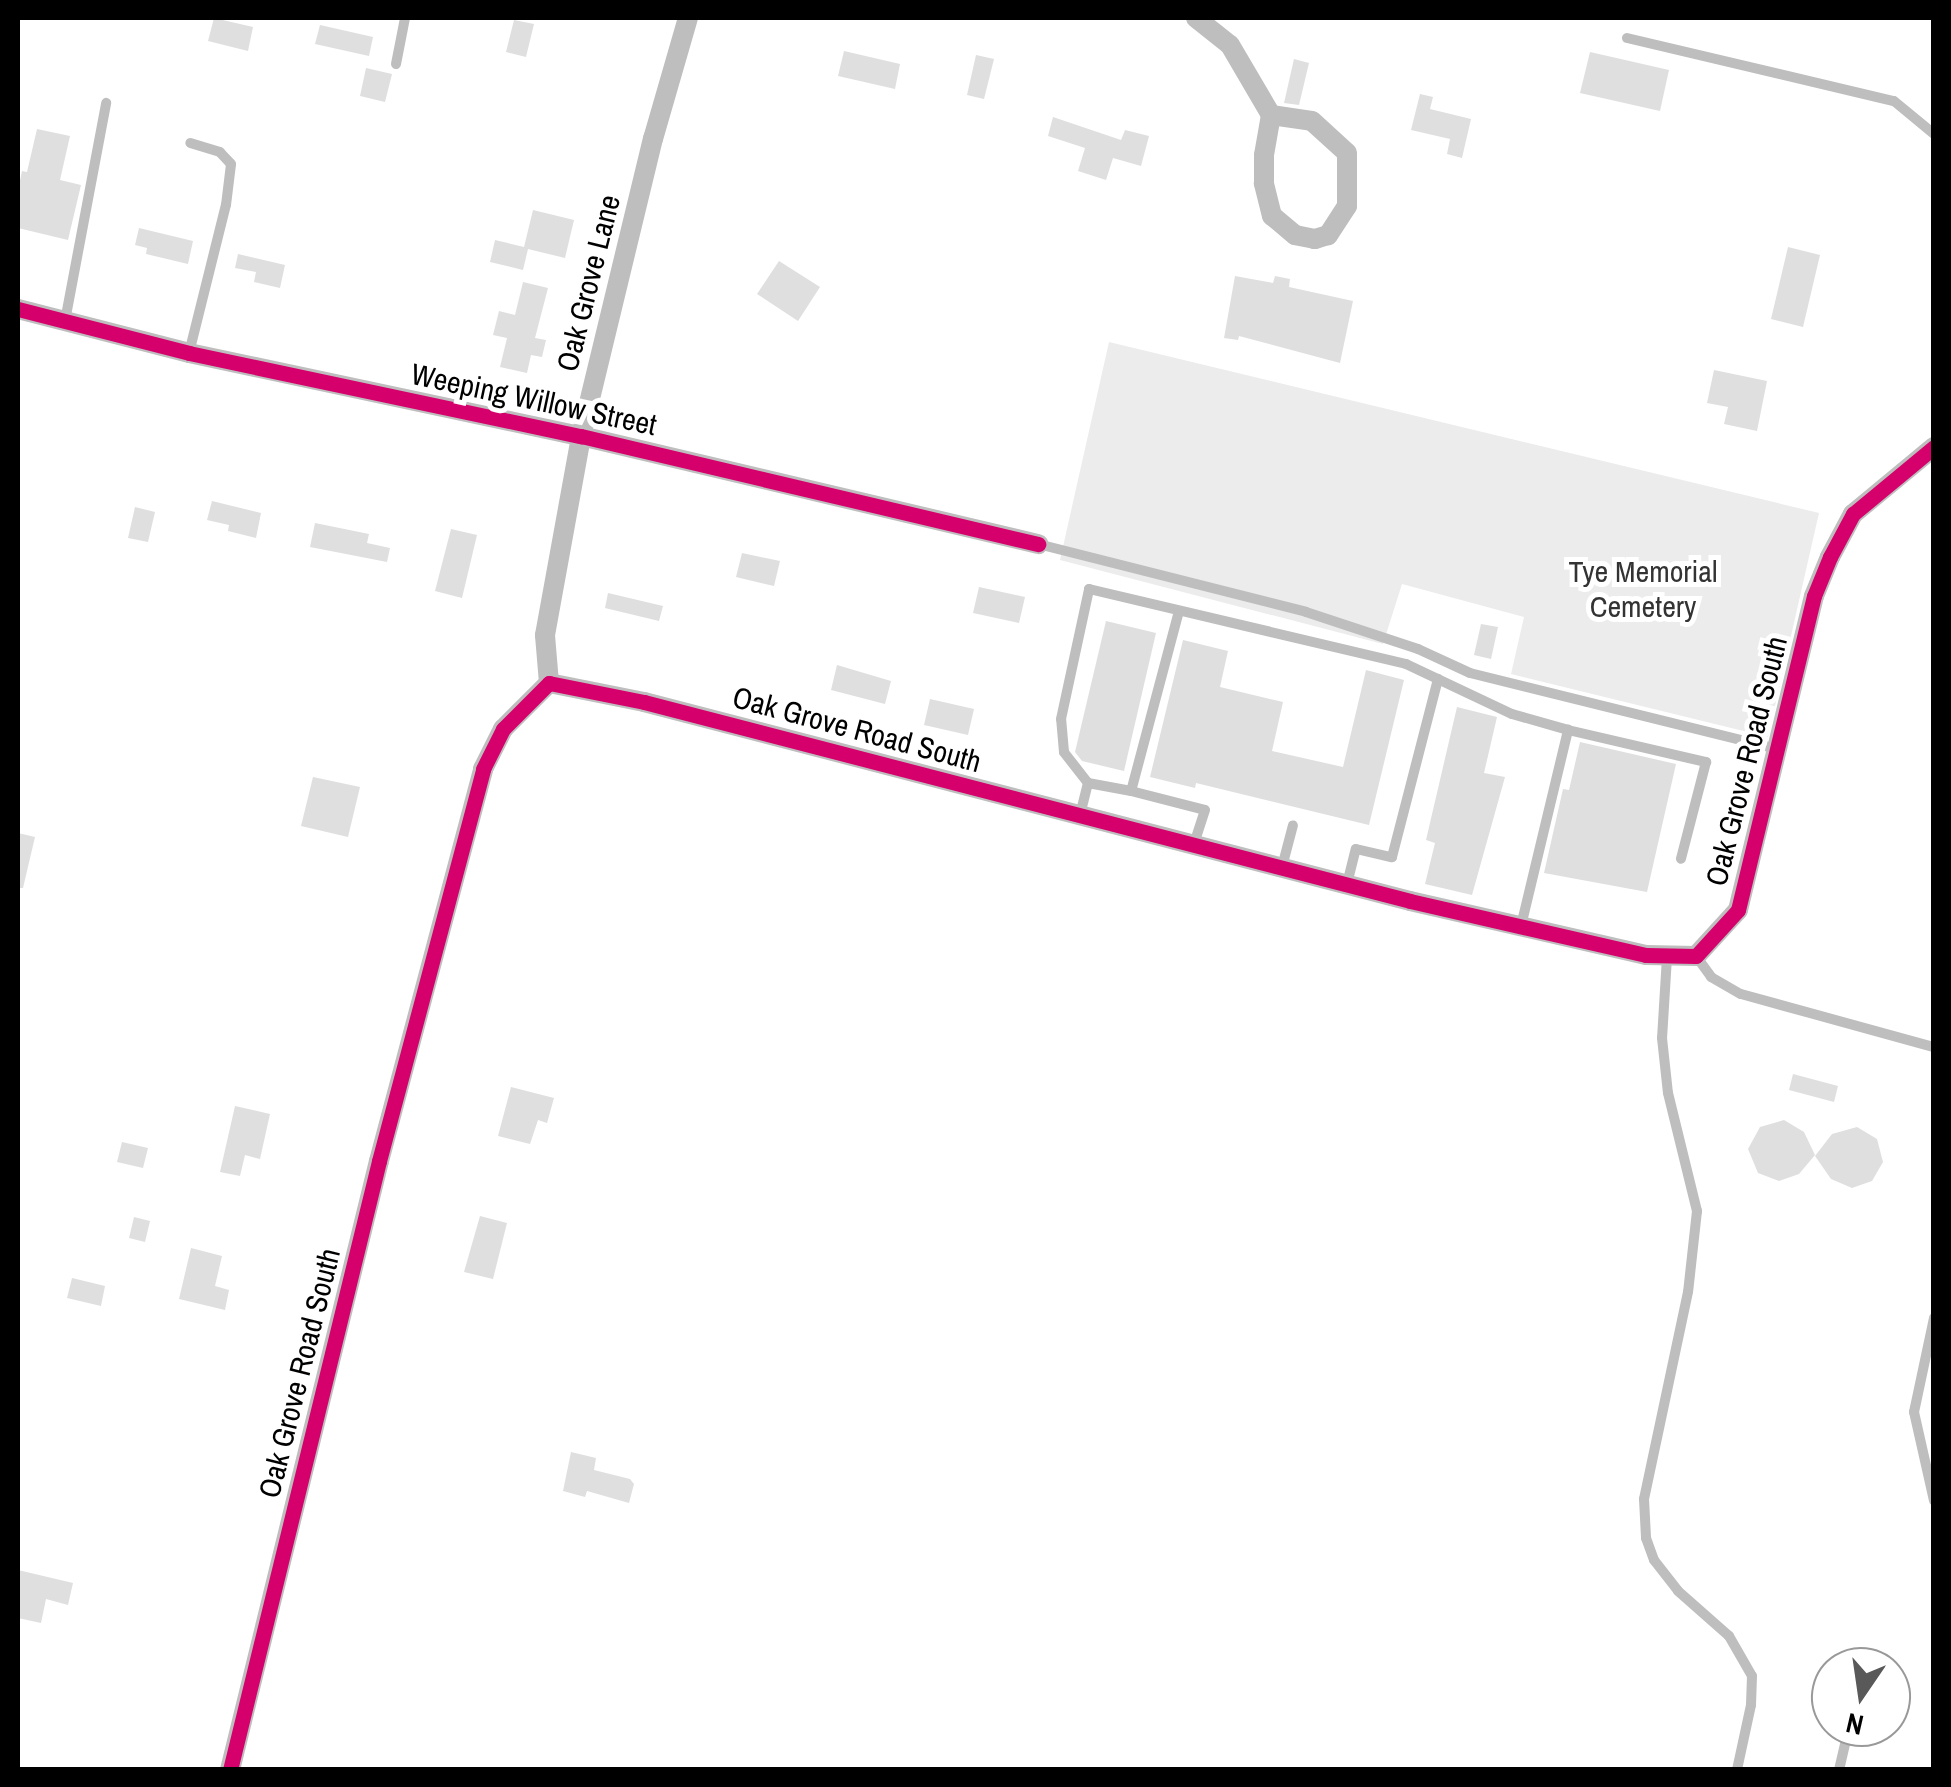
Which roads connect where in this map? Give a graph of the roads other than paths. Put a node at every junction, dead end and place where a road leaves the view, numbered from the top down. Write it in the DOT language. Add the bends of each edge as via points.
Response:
graph roads {
  1 [pos="406,18"];
  2 [pos="688,18"];
  3 [pos="1196,18"];
  4 [pos="1627,38"];
  5 [pos="396,64"];
  6 [pos="106,104"];
  7 [pos="1271,115"];
  8 [pos="1934,134"];
  9 [pos="190,143"];
  10 [pos="18,309"];
  11 [pos="65,322"];
  12 [pos="189,353"];
  13 [pos="582,436"];
  14 [pos="1934,447"];
  15 [pos="1038,544"];
  16 [pos="1179,611"];
  17 [pos="1438,679"];
  18 [pos="550,683"];
  19 [pos="1568,730"];
  20 [pos="1778,749"];
  21 [pos="1088,782"];
  22 [pos="1130,791"];
  23 [pos="1080,815"];
  24 [pos="1293,825"];
  25 [pos="1194,844"];
  26 [pos="1680,859"];
  27 [pos="1282,867"];
  28 [pos="1347,884"];
  29 [pos="1520,926"];
  30 [pos="1696,956"];
  31 [pos="1668,957"];
  32 [pos="1934,1046"];
  33 [pos="1934,1318"];
  34 [pos="1934,1500"];
  35 [pos="230,1770"];
  36 [pos="1737,1770"];
  1 -- 5 [label="lane"];
  2 -- 13 [label="street, Oak Grove Lane"];
  3 -- 7 [label="street" via="1230,45"];
  4 -- 8 [label="lane" via="1894,101"];
  6 -- 11 [label="lane"];
  7 -- 7 [label="street" via="1264,155 1272,216 1295,235 1328,235 1346,206 1347,153 1312,122"];
  9 -- 12 [label="lane" via="220,152 231,164"];
  10 -- 11 [label="street, Weeping Willow Street"];
  11 -- 12 [label="street, Weeping Willow Street"];
  12 -- 13 [label="street, Weeping Willow Street"];
  13 -- 15 [label="street, Weeping Willow Street"];
  13 -- 18 [label="street, Oak Grove Lane" via="545,635"];
  14 -- 20 [label="street, Oak Grove Road South" via="1853,514 1842,532 1814,596"];
  15 -- 20 [label="lane" via="1306,612 1470,674"];
  16 -- 17 [label="lane" via="1296,634"];
  16 -- 21 [label="lane" via="1089,589 1060,729 1068,760"];
  16 -- 22 [label="lane"];
  17 -- 19 [label="lane" via="1512,714"];
  17 -- 28 [label="lane" via="1392,857 1356,848"];
  18 -- 23 [label="street, Oak Grove Road South"];
  18 -- 35 [label="street, Oak Grove Road South" via="503,729 483,770"];
  19 -- 26 [label="lane" via="1706,762"];
  19 -- 29 [label="lane"];
  20 -- 30 [label="street, Oak Grove Road South" via="1738,910"];
  21 -- 22 [label="lane"];
  21 -- 23 [label="lane"];
  22 -- 25 [label="lane" via="1205,810"];
  23 -- 25 [label="street, Oak Grove Road South"];
  24 -- 27 [label="lane"];
  25 -- 27 [label="street, Oak Grove Road South"];
  27 -- 28 [label="street, Oak Grove Road South"];
  28 -- 29 [label="street, Oak Grove Road South"];
  29 -- 31 [label="street, Oak Grove Road South"];
  30 -- 31 [label="street, Oak Grove Road South"];
  30 -- 32 [label="lane" via="1712,978 1740,994"];
  31 -- 36 [label="lane" via="1662,1038 1668,1093 1697,1211 1688,1292 1644,1499 1646,1538 1654,1560 1729,1636 1752,1676"];
  33 -- 34 [label="lane" via="1914,1412"];
}
